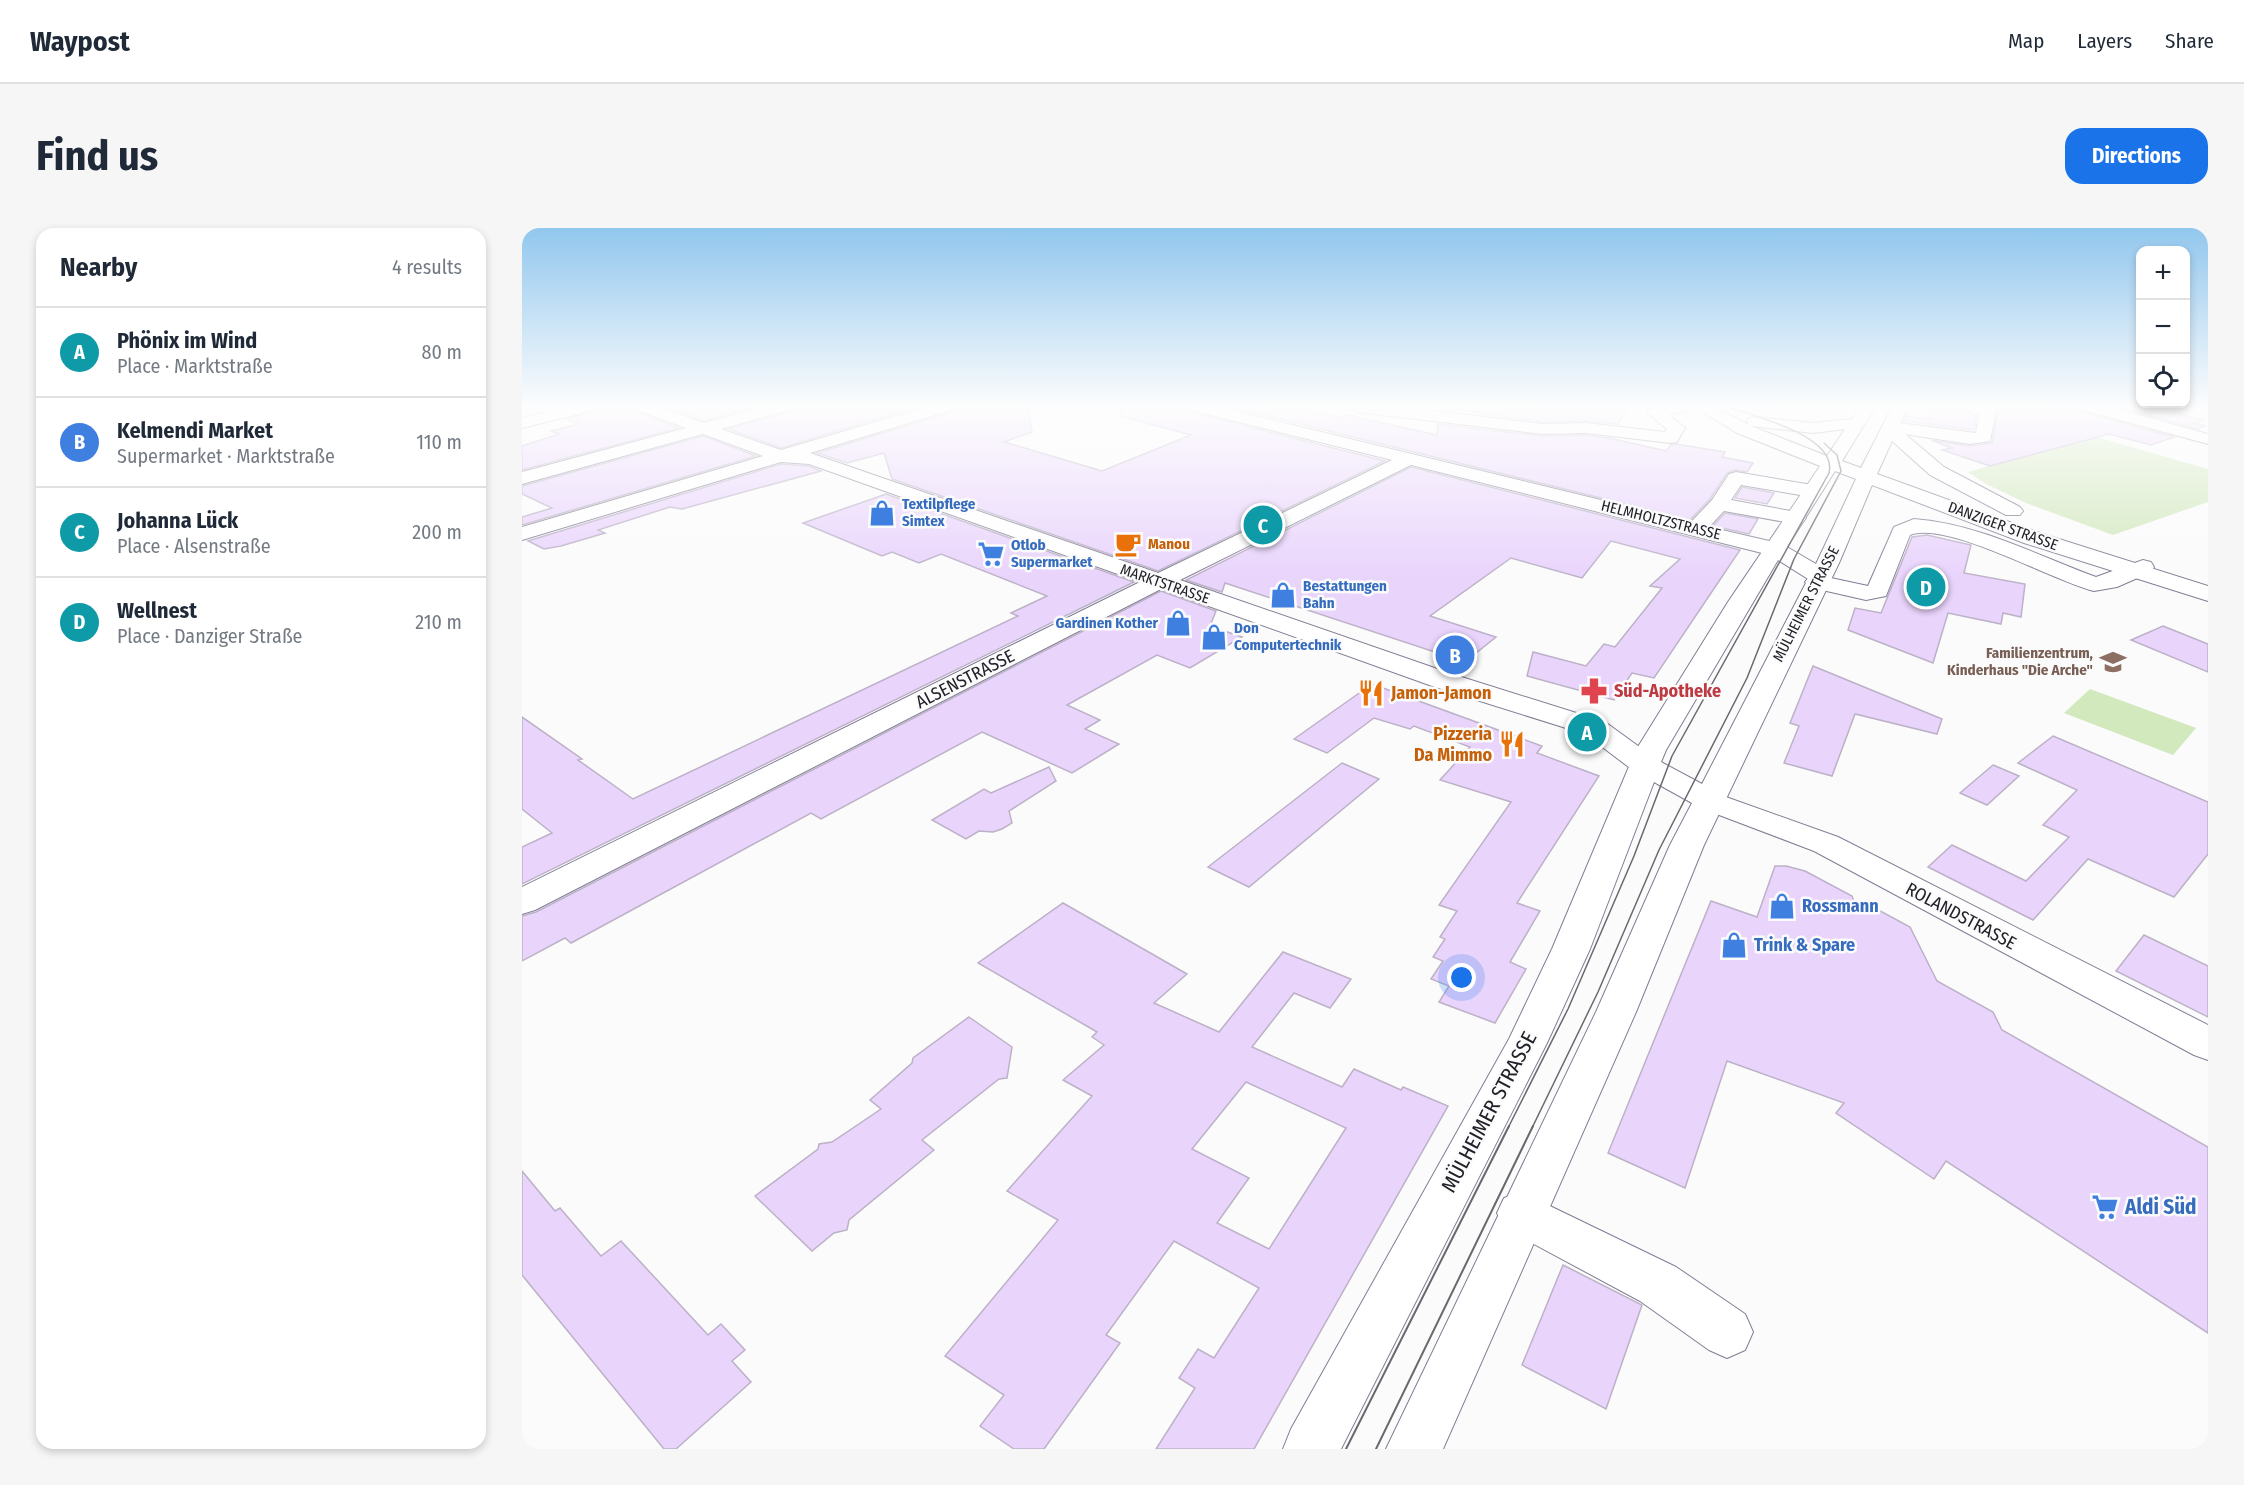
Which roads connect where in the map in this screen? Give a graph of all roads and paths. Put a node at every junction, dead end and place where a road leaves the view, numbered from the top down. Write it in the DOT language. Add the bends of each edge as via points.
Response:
graph roads {
  1 [pos="574,464"];
  2 [pos="759,464"];
  3 [pos="825,464"];
  4 [pos="1399,464"];
  5 [pos="1429,464"];
  6 [pos="1831,464"];
  7 [pos="1849,464"];
  8 [pos="1873,464"];
  9 [pos="1928,464"];
  10 [pos="1870,471"];
  11 [pos="522,478"];
  12 [pos="1812,491"];
  13 [pos="1719,504"];
  14 [pos="1850,510"];
  15 [pos="1962,511"];
  16 [pos="1796,518"];
  17 [pos="1696,529"];
  18 [pos="2055,531"];
  19 [pos="522,534"];
  20 [pos="1774,549"];
  21 [pos="2138,569"];
  22 [pos="1819,580"];
  23 [pos="1158,582"];
  24 [pos="2208,594"];
  25 [pos="1645,765"];
  26 [pos="1709,800"];
  27 [pos="522,902"];
  28 [pos="2208,1044"];
  29 [pos="1521,1213"];
  30 [pos="1727,1332"];
  31 [pos="1311,1449"];
  32 [pos="1414,1449"];
  1 -- 11 [label="main road"];
  2 -- 19 [label="main road"];
  3 -- 23 [label="main road, MARKTSTRASSE"];
  4 -- 23 [label="main road, ALSENSTRASSE"];
  5 -- 17 [label="main road, HELMHOLTZSTRASSE"];
  6 -- 12 [label="main road, MÜLHEIMER STRASSE"];
  7 -- 10 [label="main road, DANZIGER STRASSE"];
  8 -- 10 [label="main road, MÜLHEIMER STRASSE"];
  9 -- 18 [label="main road" via="1946,477"];
  10 -- 14 [label="main road, MÜLHEIMER STRASSE"];
  10 -- 15 [label="main road, DANZIGER STRASSE"];
  10 -- 18 [label="main road, DANZIGER STRASSE" via="1920,481"];
  12 -- 13 [label="main road" via="1736,478"];
  12 -- 16 [label="main road, MÜLHEIMER STRASSE"];
  13 -- 16 [label="main road"];
  13 -- 17 [label="main road"];
  14 -- 15 [label="main road" via="1916,502"];
  14 -- 22 [label="main road, MÜLHEIMER STRASSE"];
  15 -- 21 [label="main road, DANZIGER STRASSE" via="2031,538"];
  16 -- 20 [label="main road, MÜLHEIMER STRASSE"];
  17 -- 20 [label="main road, HELMHOLTZSTRASSE"];
  18 -- 21 [label="main road, DANZIGER STRASSE"];
  20 -- 22 [label="main road, HELMHOLTZSTRASSE" via="1794,559"];
  20 -- 25 [label="main road, MÜLHEIMER STRASSE" via="1676,707"];
  21 -- 22 [label="main road" via="2094,584 1958,531 1910,526 1901,531 1878,591 1866,593"];
  21 -- 24 [label="main road, DANZIGER STRASSE"];
  22 -- 26 [label="main road, MÜLHEIMER STRASSE"];
  23 -- 25 [label="main road, MARKTSTRASSE" via="1595,728"];
  23 -- 27 [label="main road, ALSENSTRASSE"];
  25 -- 26 [label="main road"];
  25 -- 31 [label="main road, MÜLHEIMER STRASSE" via="1575,939 1527,1043"];
  26 -- 28 [label="main road, ROLANDSTRASSE" via="1826,844"];
  26 -- 29 [label="main road, MÜLHEIMER STRASSE" via="1616,1012"];
  29 -- 30 [label="main road" via="1658,1284"];
  29 -- 32 [label="main road, MÜLHEIMER STRASSE"];
}
